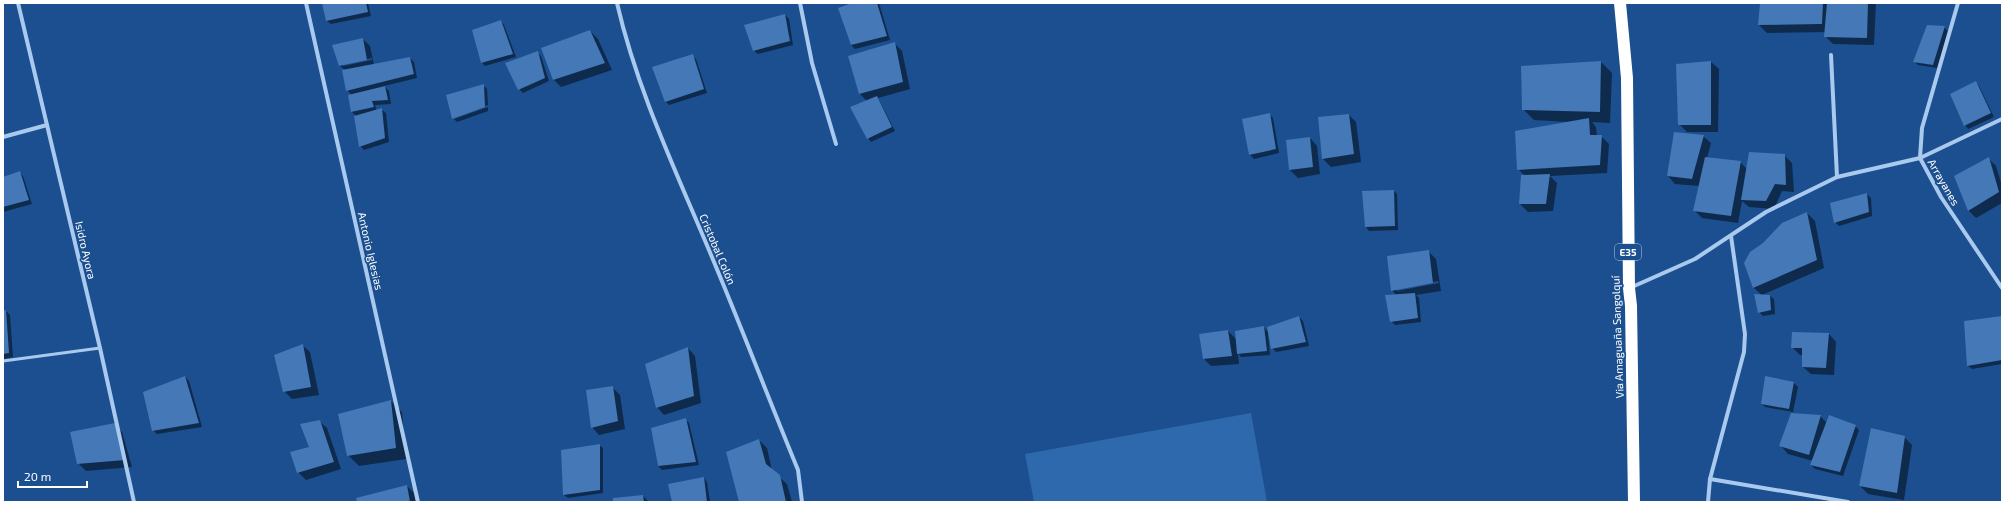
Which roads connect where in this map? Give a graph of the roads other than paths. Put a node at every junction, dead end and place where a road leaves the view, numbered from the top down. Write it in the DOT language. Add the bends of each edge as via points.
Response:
graph roads {
  1 [pos="18,3"];
  2 [pos="306,3"];
  3 [pos="616,3"];
  4 [pos="800,3"];
  5 [pos="1620,3"];
  6 [pos="1958,3"];
  7 [pos="1831,56"];
  8 [pos="2002,119"];
  9 [pos="47,125"];
  10 [pos="3,137"];
  11 [pos="836,144"];
  12 [pos="1920,158"];
  13 [pos="1838,177"];
  14 [pos="1731,236"];
  15 [pos="1629,288"];
  16 [pos="2002,288"];
  17 [pos="100,348"];
  18 [pos="3,361"];
  19 [pos="1710,479"];
  20 [pos="134,502"];
  21 [pos="418,502"];
  22 [pos="802,502"];
  23 [pos="1634,502"];
  24 [pos="1708,502"];
  25 [pos="1848,502"];
  1 -- 9 [label="street, Isidro Ayora"];
  2 -- 21 [label="street, Antonio Iglesias"];
  3 -- 22 [label="street, Cristobal Colón" via="653,118 798,470"];
  4 -- 11 [label="street" via="812,63"];
  5 -- 15 [label="highway, Via Amaguaña Sangolquí / E35" via="1627,78"];
  6 -- 12 [label="street, Arrayanes" via="1922,128"];
  7 -- 13 [label="street"];
  8 -- 12 [label="street"];
  9 -- 10 [label="street"];
  9 -- 17 [label="street, Isidro Ayora"];
  12 -- 13 [label="street"];
  12 -- 16 [label="street, Arrayanes" via="1941,197"];
  13 -- 14 [label="street" via="1766,212"];
  14 -- 15 [label="street" via="1695,259"];
  14 -- 19 [label="street" via="1745,334 1744,352"];
  15 -- 23 [label="highway, Via Amaguaña Sangolquí / E35"];
  17 -- 18 [label="lane"];
  17 -- 20 [label="street, Isidro Ayora"];
  19 -- 24 [label="street"];
  19 -- 25 [label="street"];
}
